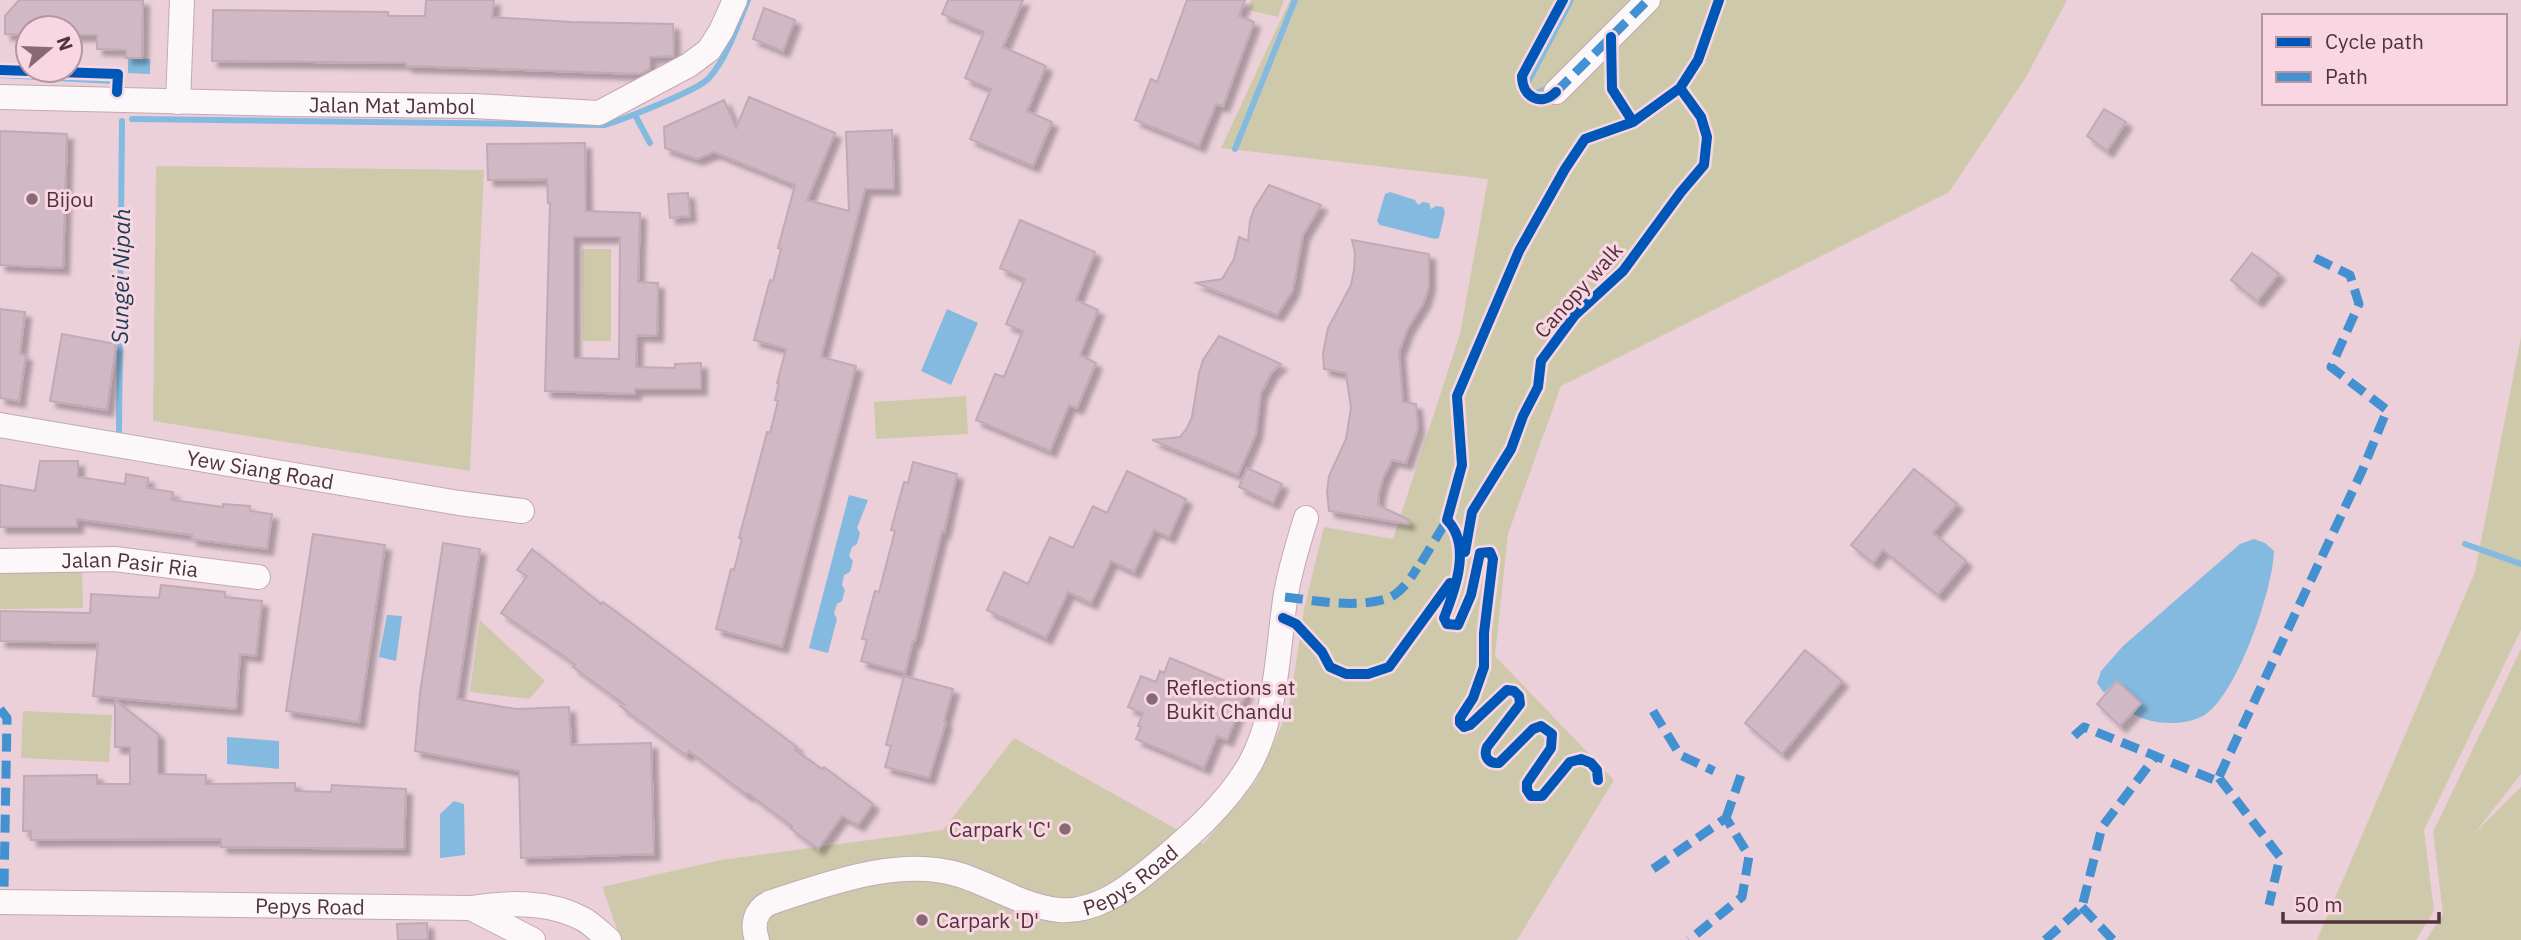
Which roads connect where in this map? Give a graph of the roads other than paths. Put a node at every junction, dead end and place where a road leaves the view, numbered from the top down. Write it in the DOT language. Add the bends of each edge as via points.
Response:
graph roads {
  1 [pos="182,0"];
  2 [pos="735,0"];
  3 [pos="1648,0"];
  4 [pos="1556,92"];
  5 [pos="0,97"];
  6 [pos="178,102"];
  7 [pos="0,425"];
  8 [pos="522,511"];
  9 [pos="1306,518"];
  10 [pos="0,561"];
  11 [pos="258,577"];
  12 [pos="0,902"];
  13 [pos="471,908"];
  14 [pos="534,940"];
  15 [pos="609,940"];
  16 [pos="757,940"];
  1 -- 6 [label="street"];
  2 -- 6 [label="street, Jalan Mat Jambol" via="709,50 600,113 474,106"];
  3 -- 4 [label="street"];
  5 -- 6 [label="street, Jalan Mat Jambol"];
  7 -- 8 [label="street, Yew Siang Road"];
  9 -- 16 [label="street, Pepys Road" via="1285,597 1270,714 1250,764 1233,790 1179,845 1122,893 1085,907 1042,908 957,874 909,867 835,881 769,903 760,908 754,921"];
  10 -- 11 [label="street, Jalan Pasir Ria" via="115,559"];
  12 -- 13 [label="street, Pepys Road"];
  13 -- 14 [label="street"];
  13 -- 15 [label="street, Pepys Road" via="501,903 552,907 585,920"];
}
